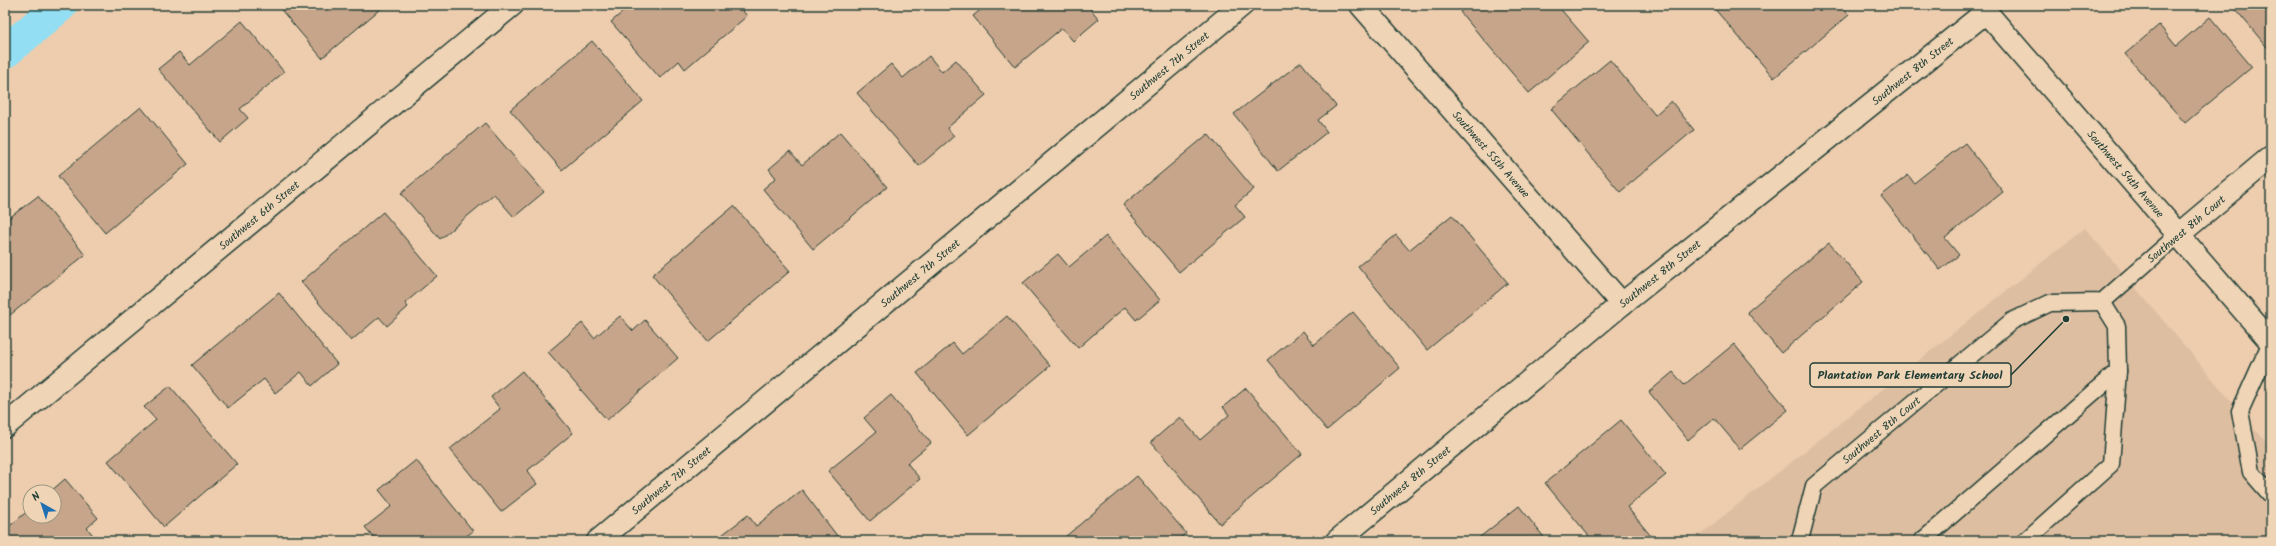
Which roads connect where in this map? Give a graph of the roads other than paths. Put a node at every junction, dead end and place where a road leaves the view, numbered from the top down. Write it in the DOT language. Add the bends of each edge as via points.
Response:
graph roads {
  1 [pos="512,5"];
  2 [pos="1242,5"];
  3 [pos="1361,5"];
  4 [pos="1983,9"];
  5 [pos="2271,157"];
  6 [pos="2178,235"];
  7 [pos="2102,302"];
  8 [pos="1622,304"];
  9 [pos="2271,342"];
  10 [pos="2118,371"];
  11 [pos="5,426"];
  12 [pos="2271,495"];
  13 [pos="598,541"];
  14 [pos="1337,541"];
  15 [pos="1802,541"];
  16 [pos="1922,541"];
  17 [pos="2025,541"];
  1 -- 11 [label="street, Southwest 6th Street"];
  2 -- 13 [label="street, Southwest 7th Street"];
  3 -- 8 [label="street, Southwest 55th Avenue"];
  4 -- 6 [label="street, Southwest 54th Avenue"];
  4 -- 8 [label="street, Southwest 8th Street"];
  5 -- 6 [label="street, Southwest 8th Court"];
  6 -- 7 [label="lane, Southwest 8th Court"];
  6 -- 9 [label="street, Southwest 54th Avenue"];
  7 -- 10 [label="lane" via="2117,326"];
  7 -- 15 [label="lane, Southwest 8th Court" via="2050,303 2012,321 1814,486 1801,536"];
  8 -- 14 [label="street, Southwest 8th Street"];
  9 -- 12 [label="lane" via="2240,411 2251,472"];
  10 -- 16 [label="lane"];
  10 -- 17 [label="lane" via="2111,464"];
}
